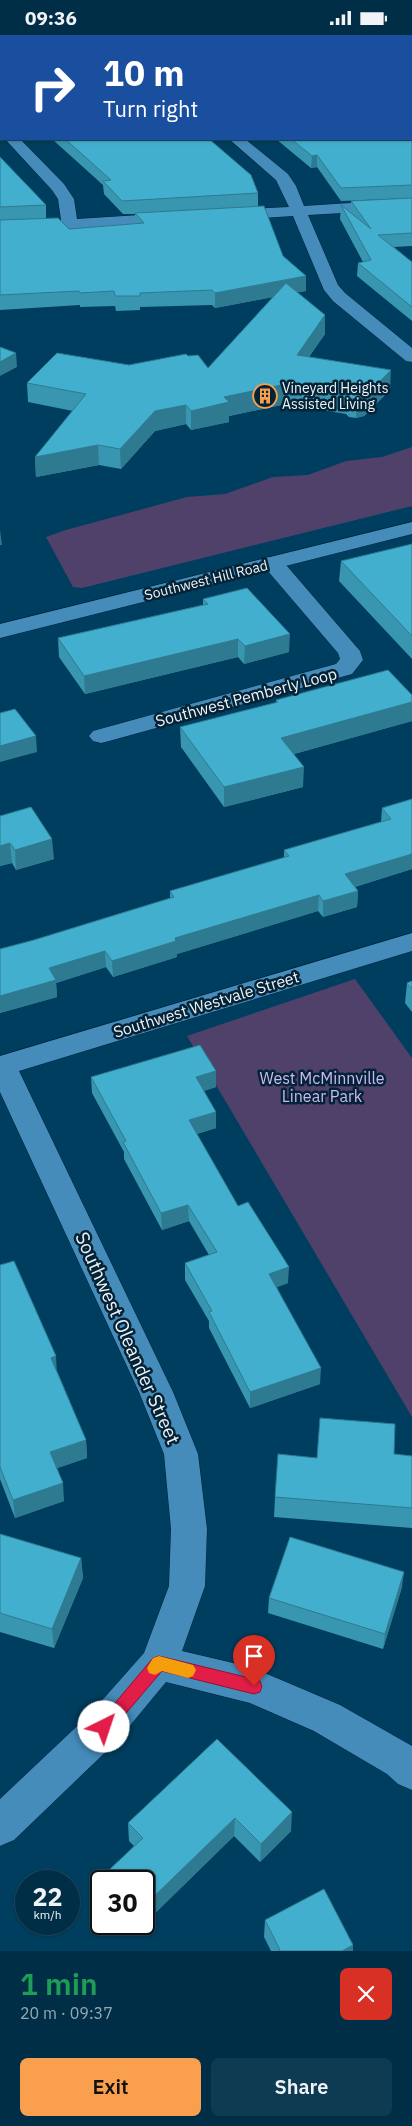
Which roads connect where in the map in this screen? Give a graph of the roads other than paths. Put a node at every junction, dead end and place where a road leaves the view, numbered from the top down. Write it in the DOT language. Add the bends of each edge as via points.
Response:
graph roads {
  1 [pos="13,140"];
  2 [pos="237,140"];
  3 [pos="412,204"];
  4 [pos="299,211"];
  5 [pos="209,216"];
  6 [pos="189,217"];
  7 [pos="70,224"];
  8 [pos="0,228"];
  9 [pos="412,357"];
  10 [pos="412,529"];
  11 [pos="272,563"];
  12 [pos="0,631"];
  13 [pos="101,736"];
  14 [pos="412,942"];
  15 [pos="1,1066"];
  16 [pos="159,1663"];
  17 [pos="412,1771"];
  18 [pos="0,1826"];
  1 -- 7 [label="street" via="58,187 66,199"];
  2 -- 4 [label="street" via="282,177"];
  3 -- 4 [label="street"];
  4 -- 5 [label="street"];
  4 -- 9 [label="street" via="330,286"];
  6 -- 7 [label="street"];
  7 -- 8 [label="street"];
  10 -- 11 [label="street, Southwest Hill Road"];
  11 -- 12 [label="street, Southwest Hill Road"];
  11 -- 13 [label="street, Southwest Pemberly Loop" via="349,651 352,660 344,669"];
  14 -- 15 [label="street, Southwest Westvale Street"];
  15 -- 16 [label="street, Southwest Oleander Street" via="156,1392 181,1454 189,1529 187,1586"];
  16 -- 17 [label="street" via="263,1690 327,1718 401,1761"];
  16 -- 18 [label="street, Southwest Oleander Street" via="104,1727"];
}
